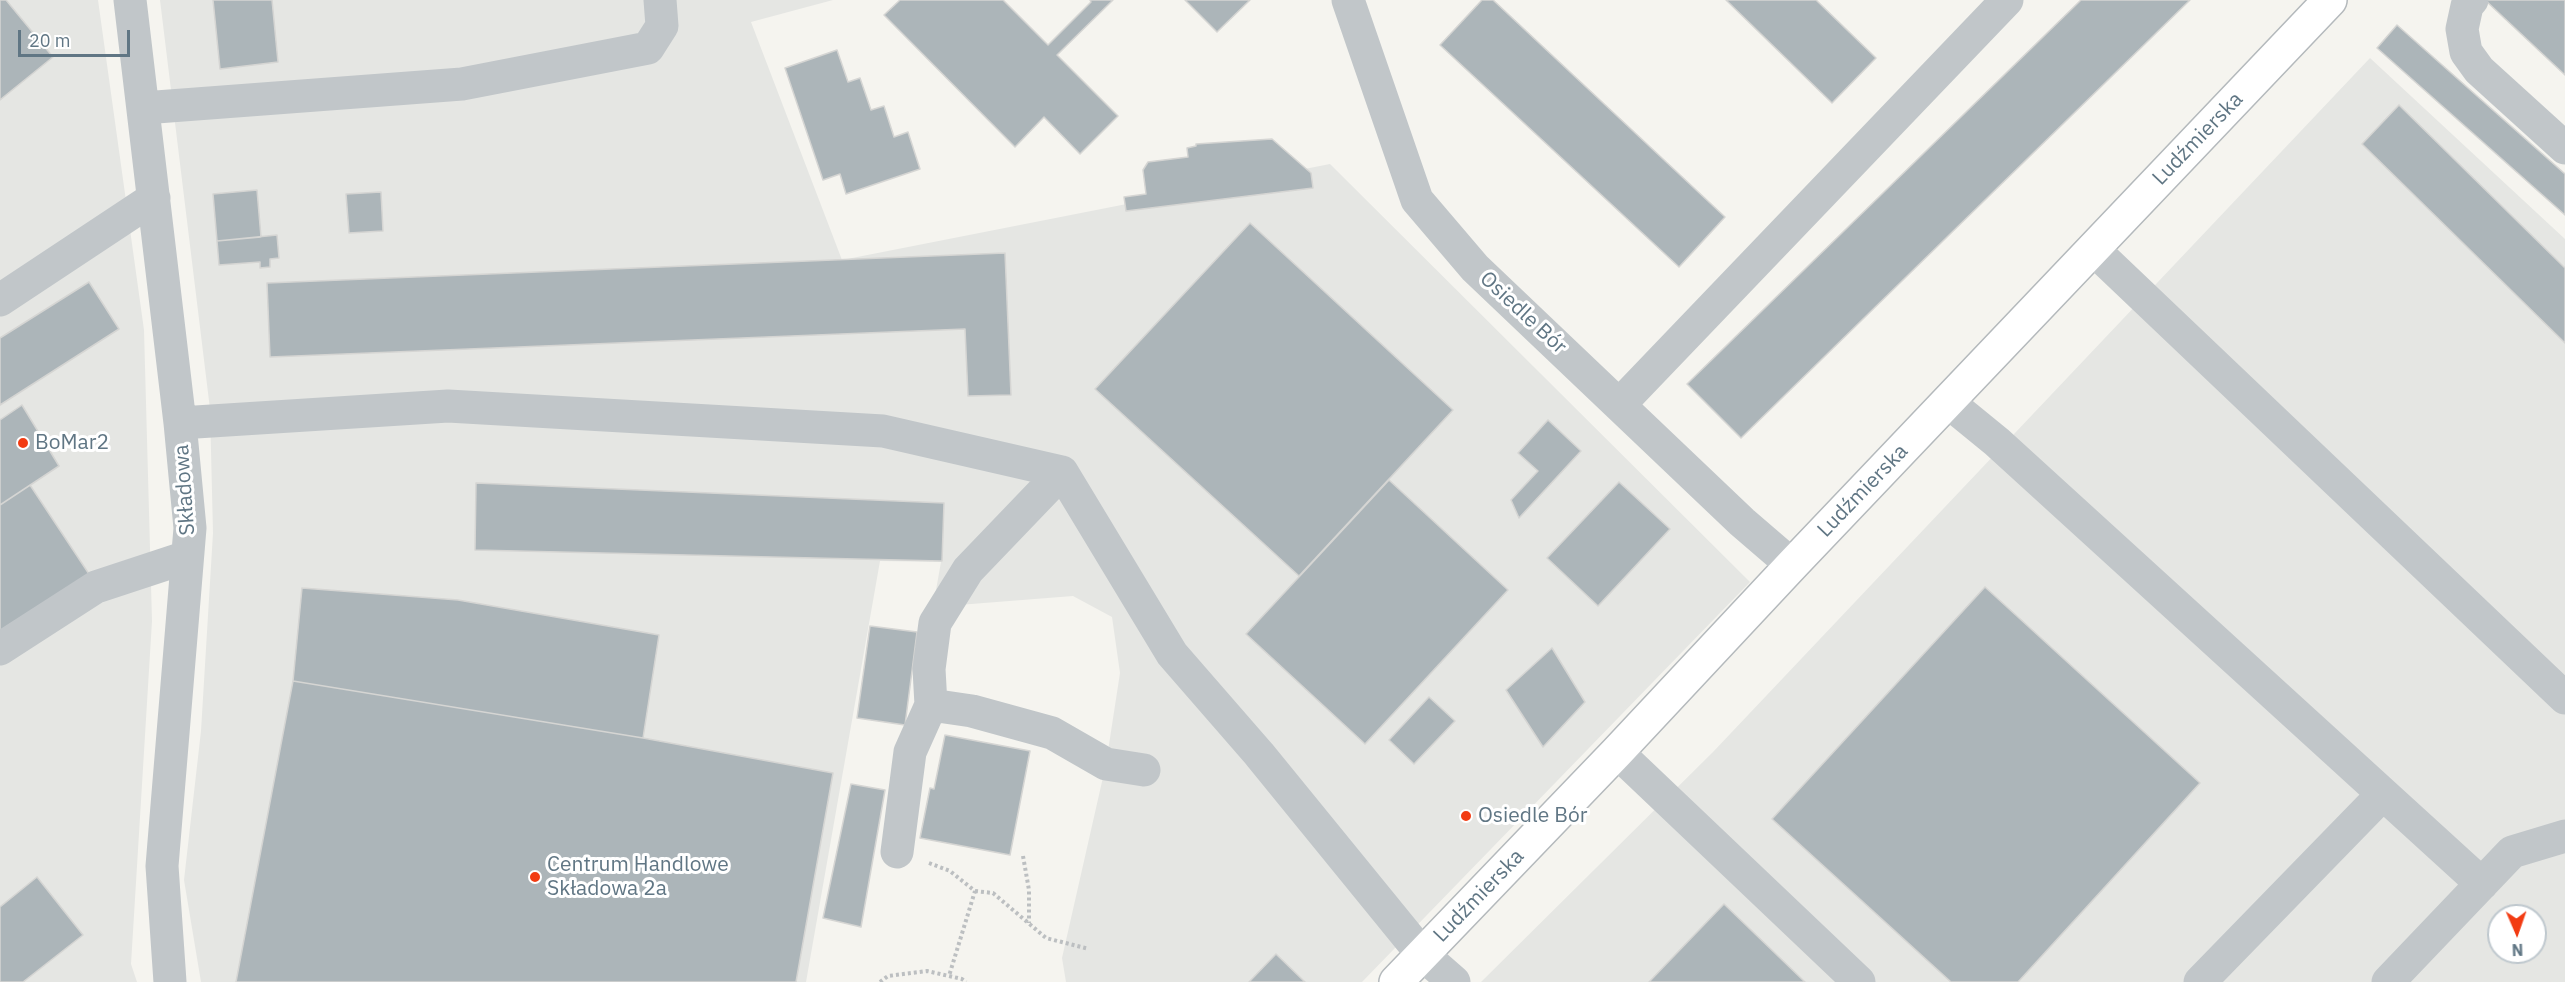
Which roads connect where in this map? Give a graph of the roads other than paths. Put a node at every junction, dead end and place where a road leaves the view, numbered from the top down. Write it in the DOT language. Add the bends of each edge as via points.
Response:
graph roads {
  1 [pos="130,0"];
  2 [pos="660,0"];
  3 [pos="1348,0"];
  4 [pos="2007,0"];
  5 [pos="2330,0"];
  6 [pos="2472,0"];
  7 [pos="143,108"];
  8 [pos="2565,148"];
  9 [pos="154,198"];
  10 [pos="2092,249"];
  11 [pos="0,300"];
  12 [pos="1948,402"];
  13 [pos="1620,404"];
  14 [pos="180,423"];
  15 [pos="1062,472"];
  16 [pos="188,557"];
  17 [pos="1792,565"];
  18 [pos="0,649"];
  19 [pos="2565,698"];
  20 [pos="931,705"];
  21 [pos="1617,752"];
  22 [pos="1144,770"];
  23 [pos="2383,794"];
  24 [pos="2565,836"];
  25 [pos="897,852"];
  26 [pos="2482,884"];
  27 [pos="1422,954"];
  28 [pos="170,982"];
  29 [pos="1396,982"];
  30 [pos="1454,982"];
  31 [pos="1859,982"];
  32 [pos="2200,982"];
  33 [pos="2388,982"];
  1 -- 7 [label="street, Składowa"];
  2 -- 7 [label="street" via="662,26 648,48 462,84"];
  3 -- 13 [label="street, Osiedle Bór" via="1417,201 1475,268"];
  4 -- 13 [label="street"];
  5 -- 10 [label="main road, Ludźmierska"];
  6 -- 8 [label="street" via="2462,29 2466,52 2479,70"];
  7 -- 9 [label="street, Składowa"];
  9 -- 11 [label="street"];
  9 -- 14 [label="street, Składowa"];
  10 -- 12 [label="main road, Ludźmierska"];
  10 -- 19 [label="street"];
  12 -- 17 [label="main road, Ludźmierska"];
  12 -- 23 [label="street" via="2006,450"];
  13 -- 17 [label="street, Osiedle Bór"];
  14 -- 15 [label="street" via="460,406 883,431"];
  14 -- 16 [label="street, Składowa" via="190,528"];
  15 -- 20 [label="street" via="968,570 935,623 929,669"];
  15 -- 27 [label="street" via="1172,654"];
  16 -- 18 [label="street" via="96,587"];
  16 -- 28 [label="street, Składowa" via="162,866"];
  17 -- 21 [label="main road, Ludźmierska"];
  20 -- 22 [label="street" via="972,711 1052,734 1106,764"];
  20 -- 25 [label="street" via="910,752"];
  21 -- 27 [label="main road, Ludźmierska"];
  21 -- 31 [label="street"];
  23 -- 26 [label="street"];
  23 -- 32 [label="street"];
  24 -- 26 [label="street" via="2512,852"];
  26 -- 33 [label="street"];
  27 -- 29 [label="main road, Ludźmierska"];
  27 -- 30 [label="street"];
}
